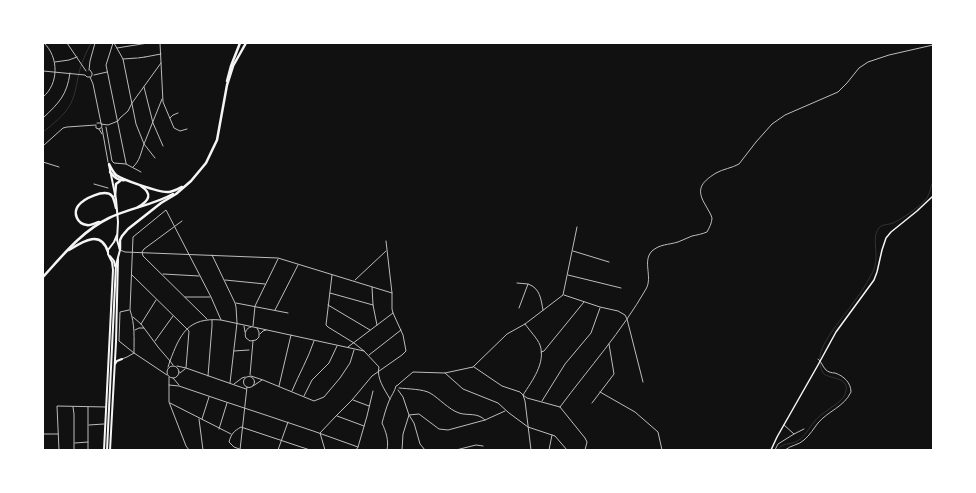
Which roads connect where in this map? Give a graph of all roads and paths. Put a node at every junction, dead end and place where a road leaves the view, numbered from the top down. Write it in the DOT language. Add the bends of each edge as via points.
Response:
graph roads {
  1 [pos="44,43"];
  2 [pos="67,43"];
  3 [pos="95,43"];
  4 [pos="113,43"];
  5 [pos="148,43"];
  6 [pos="160,43"];
  7 [pos="240,43"];
  8 [pos="246,43"];
  9 [pos="933,45"];
  10 [pos="117,48"];
  11 [pos="161,54"];
  12 [pos="77,57"];
  13 [pos="123,59"];
  14 [pos="55,62"];
  15 [pos="161,62"];
  16 [pos="89,70"];
  17 [pos="43,71"];
  18 [pos="86,71"];
  19 [pos="55,72"];
  20 [pos="108,72"];
  21 [pos="70,73"];
  22 [pos="84,75"];
  23 [pos="94,75"];
  24 [pos="90,77"];
  25 [pos="227,85"];
  26 [pos="144,87"];
  27 [pos="163,96"];
  28 [pos="43,97"];
  29 [pos="132,103"];
  30 [pos="128,111"];
  31 [pos="133,113"];
  32 [pos="178,113"];
  33 [pos="43,118"];
  34 [pos="100,118"];
  35 [pos="170,118"];
  36 [pos="118,121"];
  37 [pos="97,123"];
  38 [pos="101,123"];
  39 [pos="153,123"];
  40 [pos="96,125"];
  41 [pos="108,125"];
  42 [pos="102,127"];
  43 [pos="106,127"];
  44 [pos="98,129"];
  45 [pos="187,129"];
  46 [pos="102,134"];
  47 [pos="144,144"];
  48 [pos="43,146"];
  49 [pos="163,146"];
  50 [pos="155,158"];
  51 [pos="43,162"];
  52 [pos="109,164"];
  53 [pos="126,164"];
  54 [pos="59,167"];
  55 [pos="133,167"];
  56 [pos="110,172"];
  57 [pos="141,172"];
  58 [pos="121,180"];
  59 [pos="127,180"];
  60 [pos="94,184"];
  61 [pos="139,185"];
  62 [pos="186,185"];
  63 [pos="108,188"];
  64 [pos="182,188"];
  65 [pos="115,196"];
  66 [pos="933,196"];
  67 [pos="116,208"];
  68 [pos="135,209"];
  69 [pos="103,221"];
  70 [pos="182,221"];
  71 [pos="175,227"];
  72 [pos="577,227"];
  73 [pos="117,234"];
  74 [pos="386,241"];
  75 [pos="111,246"];
  76 [pos="120,249"];
  77 [pos="386,250"];
  78 [pos="572,250"];
  79 [pos="65,252"];
  80 [pos="108,252"];
  81 [pos="125,252"];
  82 [pos="132,252"];
  83 [pos="142,252"];
  84 [pos="188,254"];
  85 [pos="211,255"];
  86 [pos="110,256"];
  87 [pos="119,256"];
  88 [pos="278,258"];
  89 [pos="609,262"];
  90 [pos="298,264"];
  91 [pos="162,274"];
  92 [pos="332,274"];
  93 [pos="131,275"];
  94 [pos="568,275"];
  95 [pos="200,276"];
  96 [pos="43,277"];
  97 [pos="224,280"];
  98 [pos="354,281"];
  99 [pos="517,283"];
  100 [pos="266,284"];
  101 [pos="528,284"];
  102 [pos="372,286"];
  103 [pos="621,288"];
  104 [pos="330,293"];
  105 [pos="392,293"];
  106 [pos="563,295"];
  107 [pos="185,297"];
  108 [pos="211,297"];
  109 [pos="157,300"];
  110 [pos="584,302"];
  111 [pos="235,303"];
  112 [pos="328,305"];
  113 [pos="373,305"];
  114 [pos="255,306"];
  115 [pos="600,307"];
  116 [pos="519,308"];
  117 [pos="130,310"];
  118 [pos="275,310"];
  119 [pos="543,310"];
  120 [pos="288,313"];
  121 [pos="393,313"];
  122 [pos="173,315"];
  123 [pos="132,317"];
  124 [pos="627,318"];
  125 [pos="208,319"];
  126 [pos="212,319"];
  127 [pos="221,320"];
  128 [pos="237,323"];
  129 [pos="141,324"];
  130 [pos="525,324"];
  131 [pos="244,325"];
  132 [pos="377,326"];
  133 [pos="253,327"];
  134 [pos="144,328"];
  135 [pos="187,328"];
  136 [pos="266,330"];
  137 [pos="371,330"];
  138 [pos="402,330"];
  139 [pos="134,331"];
  140 [pos="245,332"];
  141 [pos="259,335"];
  142 [pos="292,335"];
  143 [pos="253,341"];
  144 [pos="314,341"];
  145 [pos="154,342"];
  146 [pos="354,343"];
  147 [pos="609,344"];
  148 [pos="337,345"];
  149 [pos="348,348"];
  150 [pos="354,349"];
  151 [pos="234,350"];
  152 [pos="249,350"];
  153 [pos="364,351"];
  154 [pos="541,352"];
  155 [pos="134,353"];
  156 [pos="115,356"];
  157 [pos="369,356"];
  158 [pos="122,359"];
  159 [pos="818,359"];
  160 [pos="170,361"];
  161 [pos="821,361"];
  162 [pos="174,365"];
  163 [pos="177,366"];
  164 [pos="473,366"];
  165 [pos="168,367"];
  166 [pos="115,368"];
  167 [pos="186,368"];
  168 [pos="378,371"];
  169 [pos="163,372"];
  170 [pos="166,372"];
  171 [pos="179,373"];
  172 [pos="445,373"];
  173 [pos="167,374"];
  174 [pos="208,376"];
  175 [pos="250,376"];
  176 [pos="169,377"];
  177 [pos="246,377"];
  178 [pos="173,378"];
  179 [pos="263,380"];
  180 [pos="643,382"];
  181 [pos="230,383"];
  182 [pos="234,384"];
  183 [pos="169,385"];
  184 [pos="179,386"];
  185 [pos="253,386"];
  186 [pos="398,386"];
  187 [pos="279,387"];
  188 [pos="246,388"];
  189 [pos="395,389"];
  190 [pos="399,389"];
  191 [pos="373,391"];
  192 [pos="292,392"];
  193 [pos="600,392"];
  194 [pos="523,395"];
  195 [pos="303,396"];
  196 [pos="209,397"];
  197 [pos="390,399"];
  198 [pos="352,400"];
  199 [pos="169,402"];
  200 [pos="542,402"];
  201 [pos="228,403"];
  202 [pos="592,403"];
  203 [pos="72,406"];
  204 [pos="369,406"];
  205 [pos="88,407"];
  206 [pos="107,407"];
  207 [pos="560,407"];
  208 [pos="244,408"];
  209 [pos="506,410"];
  210 [pos="409,415"];
  211 [pos="336,416"];
  212 [pos="200,419"];
  213 [pos="486,420"];
  214 [pos="288,422"];
  215 [pos="106,424"];
  216 [pos="784,424"];
  217 [pos="88,425"];
  218 [pos="364,426"];
  219 [pos="528,427"];
  220 [pos="219,428"];
  221 [pos="242,428"];
  222 [pos="804,429"];
  223 [pos="320,433"];
  224 [pos="43,434"];
  225 [pos="58,434"];
  226 [pos="794,434"];
  227 [pos="231,435"];
  228 [pos="552,435"];
  229 [pos="282,441"];
  230 [pos="88,442"];
  231 [pos="74,444"];
  232 [pos="483,446"];
  233 [pos="358,447"];
  234 [pos="59,450"];
  235 [pos="74,450"];
  236 [pos="88,450"];
  237 [pos="107,450"];
  238 [pos="189,450"];
  239 [pos="203,450"];
  240 [pos="241,450"];
  241 [pos="278,450"];
  242 [pos="310,450"];
  243 [pos="325,450"];
  244 [pos="356,450"];
  245 [pos="388,450"];
  246 [pos="402,450"];
  247 [pos="424,450"];
  248 [pos="456,450"];
  249 [pos="531,450"];
  250 [pos="549,450"];
  251 [pos="567,450"];
  252 [pos="584,450"];
  253 [pos="662,450"];
  254 [pos="771,450"];
  255 [pos="775,450"];
  256 [pos="785,450"];
  1 -- 14 [label="street" via="50,49"];
  2 -- 12 [label="street"];
  3 -- 16 [label="street"];
  4 -- 10 [label="street"];
  4 -- 20 [label="street" via="106,65"];
  5 -- 10 [label="street"];
  6 -- 11 [label="street"];
  7 -- 25 [label="highway"];
  8 -- 25 [label="highway" via="233,66"];
  9 -- 124 [label="street" via="868,62 859,68 838,92 778,119 739,164 708,179 700,191 711,216 707,232 679,242 664,244 650,253 649,283"];
  10 -- 13 [label="street"];
  11 -- 13 [label="street"];
  11 -- 15 [label="street"];
  12 -- 14 [label="street"];
  12 -- 18 [label="street"];
  13 -- 29 [label="street"];
  14 -- 19 [label="street"];
  15 -- 26 [label="street"];
  15 -- 27 [label="street"];
  16 -- 18 [label="street"];
  16 -- 24 [label="street" via="93,74"];
  17 -- 19 [label="street"];
  18 -- 22 [label="street"];
  19 -- 21 [label="street"];
  19 -- 28 [label="street" via="53,85"];
  20 -- 23 [label="street"];
  20 -- 36 [label="street"];
  21 -- 22 [label="street"];
  21 -- 33 [label="street" via="63,98"];
  22 -- 24 [label="street"];
  24 -- 34 [label="street"];
  25 -- 62 [label="highway" via="216,143 203,167"];
  26 -- 29 [label="street"];
  26 -- 39 [label="street"];
  27 -- 35 [label="street"];
  27 -- 39 [label="street"];
  29 -- 30 [label="street"];
  29 -- 31 [label="street"];
  30 -- 31 [label="street"];
  30 -- 36 [label="street"];
  31 -- 47 [label="street"];
  32 -- 35 [label="street"];
  34 -- 37 [label="street"];
  34 -- 38 [label="street"];
  35 -- 45 [label="street" via="174,128 180,131"];
  36 -- 41 [label="street"];
  36 -- 53 [label="street"];
  37 -- 38 [label="street"];
  37 -- 40 [label="street"];
  38 -- 41 [label="street"];
  38 -- 42 [label="street"];
  39 -- 47 [label="street"];
  39 -- 49 [label="street"];
  40 -- 44 [label="street"];
  40 -- 48 [label="street" via="67,127"];
  41 -- 43 [label="street"];
  42 -- 43 [label="street"];
  42 -- 44 [label="street"];
  42 -- 46 [label="street"];
  43 -- 53 [label="street" via="112,161"];
  44 -- 46 [label="street"];
  46 -- 52 [label="street"];
  47 -- 50 [label="street"];
  47 -- 55 [label="street" via="139,160"];
  51 -- 54 [label="street"];
  52 -- 56 [label="main road"];
  52 -- 59 [label="highway" via="116,175"];
  53 -- 55 [label="street"];
  55 -- 57 [label="street"];
  56 -- 58 [label="highway"];
  56 -- 65 [label="main road"];
  58 -- 59 [label="highway"];
  58 -- 65 [label="highway" via="116,184"];
  59 -- 61 [label="highway"];
  60 -- 63 [label="street"];
  61 -- 62 [label="highway" via="169,192"];
  61 -- 68 [label="highway" via="147,191 148,198"];
  62 -- 64 [label="highway"];
  64 -- 68 [label="highway" via="166,198"];
  64 -- 76 [label="highway" via="128,229 122,236"];
  65 -- 67 [label="main road"];
  66 -- 161 [label="main road" via="886,238 874,280 841,325"];
  67 -- 69 [label="highway" via="112,196 108,193 87,199 77,207 76,218 82,224"];
  67 -- 73 [label="main road"];
  68 -- 69 [label="highway"];
  69 -- 79 [label="highway" via="82,235"];
  70 -- 71 [label="street"];
  71 -- 82 [label="street" via="166,210 133,237"];
  71 -- 83 [label="street"];
  71 -- 84 [label="street"];
  72 -- 78 [label="street"];
  73 -- 75 [label="main road"];
  73 -- 76 [label="main road"];
  74 -- 77 [label="street"];
  75 -- 76 [label="main road" via="116,245"];
  75 -- 80 [label="main road"];
  76 -- 81 [label="street"];
  76 -- 87 [label="main road"];
  77 -- 98 [label="street"];
  77 -- 105 [label="street"];
  78 -- 89 [label="street"];
  78 -- 94 [label="street"];
  79 -- 80 [label="highway" via="94,239 104,242"];
  79 -- 96 [label="highway"];
  80 -- 86 [label="main road"];
  81 -- 82 [label="street"];
  81 -- 87 [label="street"];
  82 -- 83 [label="street"];
  82 -- 93 [label="street"];
  83 -- 84 [label="street"];
  83 -- 91 [label="street"];
  84 -- 85 [label="street"];
  84 -- 95 [label="street"];
  85 -- 88 [label="street"];
  85 -- 97 [label="street"];
  86 -- 87 [label="main road"];
  86 -- 206 [label="main road" via="113,270"];
  86 -- 237 [label="main road" via="114,261 115,270"];
  87 -- 156 [label="main road"];
  87 -- 237 [label="main road" via="115,280"];
  88 -- 90 [label="street"];
  88 -- 100 [label="street"];
  90 -- 92 [label="street"];
  90 -- 118 [label="street"];
  91 -- 95 [label="street"];
  91 -- 107 [label="street"];
  92 -- 98 [label="street"];
  92 -- 104 [label="street"];
  93 -- 109 [label="street"];
  93 -- 117 [label="street"];
  94 -- 103 [label="street"];
  94 -- 106 [label="street"];
  95 -- 108 [label="street"];
  97 -- 100 [label="street"];
  97 -- 111 [label="street"];
  98 -- 102 [label="street"];
  99 -- 101 [label="street"];
  100 -- 114 [label="street"];
  101 -- 116 [label="street"];
  101 -- 119 [label="street" via="540,295"];
  102 -- 105 [label="street"];
  102 -- 113 [label="street"];
  104 -- 112 [label="street"];
  104 -- 113 [label="street"];
  105 -- 121 [label="street"];
  106 -- 110 [label="street"];
  106 -- 119 [label="street"];
  107 -- 108 [label="street"];
  107 -- 125 [label="street"];
  108 -- 127 [label="street"];
  109 -- 122 [label="street"];
  109 -- 129 [label="street"];
  110 -- 115 [label="street"];
  110 -- 154 [label="street"];
  111 -- 114 [label="street"];
  111 -- 128 [label="street"];
  112 -- 137 [label="street"];
  112 -- 146 [label="street" via="326,325"];
  113 -- 132 [label="street"];
  114 -- 118 [label="street"];
  114 -- 133 [label="street"];
  115 -- 124 [label="street" via="625,314"];
  115 -- 200 [label="street" via="591,333 565,364"];
  117 -- 123 [label="street"];
  117 -- 155 [label="street" via="120,312 118,342"];
  118 -- 120 [label="street"];
  119 -- 130 [label="street"];
  121 -- 132 [label="street"];
  121 -- 138 [label="street"];
  122 -- 135 [label="street"];
  122 -- 145 [label="street"];
  123 -- 129 [label="street"];
  123 -- 139 [label="street"];
  124 -- 147 [label="street"];
  124 -- 180 [label="street"];
  125 -- 126 [label="street"];
  125 -- 135 [label="street"];
  126 -- 127 [label="street"];
  126 -- 174 [label="street"];
  127 -- 128 [label="street"];
  128 -- 131 [label="street"];
  128 -- 151 [label="street"];
  129 -- 134 [label="street"];
  130 -- 154 [label="street" via="540,346"];
  130 -- 164 [label="street" via="507,334"];
  131 -- 133 [label="street"];
  131 -- 140 [label="street"];
  132 -- 137 [label="street"];
  133 -- 136 [label="street"];
  133 -- 140 [label="street"];
  133 -- 141 [label="street" via="258,330"];
  134 -- 139 [label="street"];
  134 -- 145 [label="street"];
  135 -- 160 [label="street" via="177,342"];
  135 -- 167 [label="street" via="189,331"];
  136 -- 141 [label="street"];
  136 -- 142 [label="street"];
  137 -- 146 [label="street"];
  138 -- 157 [label="street"];
  138 -- 168 [label="street" via="406,351"];
  139 -- 155 [label="street"];
  140 -- 143 [label="street" via="246,338"];
  141 -- 143 [label="street" via="258,339"];
  142 -- 144 [label="street"];
  142 -- 187 [label="street"];
  143 -- 175 [label="street"];
  144 -- 148 [label="street"];
  144 -- 192 [label="street"];
  145 -- 160 [label="street"];
  146 -- 149 [label="street"];
  146 -- 153 [label="street"];
  147 -- 193 [label="street" via="614,374"];
  147 -- 207 [label="street"];
  148 -- 149 [label="street"];
  148 -- 195 [label="street" via="329,363 312,380"];
  149 -- 150 [label="street"];
  150 -- 153 [label="street"];
  150 -- 195 [label="street" via="350,363 324,397 314,401"];
  151 -- 152 [label="street"];
  151 -- 181 [label="street"];
  153 -- 157 [label="street"];
  154 -- 194 [label="street" via="542,357 536,373"];
  155 -- 158 [label="street"];
  155 -- 169 [label="street"];
  156 -- 158 [label="main road"];
  156 -- 166 [label="main road"];
  157 -- 168 [label="street" via="378,367"];
  158 -- 166 [label="main road" via="116,362"];
  159 -- 161 [label="street"];
  160 -- 162 [label="street"];
  160 -- 165 [label="street"];
  161 -- 216 [label="main road"];
  161 -- 256 [label="street" via="826,370 842,376 847,381 851,390 849,396 845,402 825,416 805,440"];
  162 -- 163 [label="street"];
  162 -- 165 [label="street"];
  163 -- 167 [label="street"];
  163 -- 171 [label="street"];
  164 -- 172 [label="street"];
  164 -- 194 [label="street" via="502,386"];
  165 -- 170 [label="street"];
  166 -- 237 [label="main road"];
  167 -- 171 [label="street"];
  167 -- 174 [label="street"];
  168 -- 197 [label="street"];
  168 -- 198 [label="street"];
  169 -- 170 [label="street"];
  169 -- 173 [label="street"];
  170 -- 173 [label="street"];
  171 -- 178 [label="street"];
  172 -- 186 [label="street" via="413,372"];
  172 -- 209 [label="street" via="463,389"];
  173 -- 176 [label="street"];
  174 -- 181 [label="street"];
  175 -- 177 [label="street"];
  175 -- 179 [label="street"];
  175 -- 185 [label="street" via="254,380"];
  176 -- 178 [label="street"];
  176 -- 183 [label="street"];
  177 -- 182 [label="street"];
  177 -- 188 [label="street"];
  178 -- 184 [label="street"];
  179 -- 185 [label="street"];
  179 -- 187 [label="street"];
  181 -- 182 [label="street"];
  182 -- 188 [label="street"];
  183 -- 184 [label="street"];
  183 -- 199 [label="street"];
  184 -- 196 [label="street"];
  185 -- 188 [label="street"];
  186 -- 189 [label="street" via="395,386"];
  186 -- 190 [label="street"];
  187 -- 192 [label="street"];
  188 -- 208 [label="street"];
  189 -- 190 [label="street"];
  189 -- 197 [label="street"];
  190 -- 210 [label="street"];
  190 -- 213 [label="street" via="426,391 460,414 480,416"];
  191 -- 204 [label="street"];
  192 -- 195 [label="street"];
  193 -- 202 [label="street"];
  193 -- 253 [label="street" via="635,412 658,432"];
  194 -- 200 [label="street"];
  194 -- 219 [label="street"];
  196 -- 201 [label="street"];
  196 -- 212 [label="street"];
  197 -- 245 [label="street" via="382,423"];
  198 -- 204 [label="street"];
  198 -- 211 [label="street"];
  199 -- 212 [label="street"];
  199 -- 238 [label="street"];
  200 -- 207 [label="street"];
  201 -- 208 [label="street"];
  201 -- 220 [label="street"];
  203 -- 205 [label="street"];
  203 -- 225 [label="street" via="57,406"];
  203 -- 231 [label="street"];
  204 -- 218 [label="street"];
  205 -- 206 [label="street"];
  205 -- 217 [label="street"];
  206 -- 215 [label="main road"];
  207 -- 252 [label="street" via="585,438 587,442"];
  208 -- 214 [label="street"];
  208 -- 221 [label="street"];
  209 -- 213 [label="street"];
  209 -- 219 [label="street"];
  210 -- 213 [label="street" via="419,414 439,430"];
  210 -- 246 [label="street" via="403,434"];
  210 -- 247 [label="street"];
  211 -- 218 [label="street"];
  211 -- 223 [label="street"];
  212 -- 220 [label="street"];
  212 -- 239 [label="street"];
  214 -- 223 [label="street"];
  214 -- 229 [label="street"];
  215 -- 217 [label="street"];
  215 -- 237 [label="main road"];
  216 -- 226 [label="street"];
  216 -- 254 [label="main road"];
  217 -- 230 [label="street"];
  218 -- 233 [label="street"];
  219 -- 228 [label="street"];
  219 -- 249 [label="street"];
  220 -- 227 [label="street"];
  221 -- 227 [label="street" via="235,430"];
  221 -- 229 [label="street"];
  221 -- 240 [label="street"];
  222 -- 226 [label="street"];
  223 -- 233 [label="street"];
  223 -- 243 [label="street"];
  224 -- 225 [label="street"];
  225 -- 234 [label="street"];
  226 -- 255 [label="street" via="778,444"];
  227 -- 240 [label="street" via="229,442"];
  228 -- 250 [label="street"];
  228 -- 251 [label="street"];
  229 -- 241 [label="street"];
  229 -- 242 [label="street"];
  230 -- 231 [label="street"];
  230 -- 236 [label="street"];
  231 -- 235 [label="street"];
  232 -- 248 [label="street" via="476,445"];
  233 -- 244 [label="street"];
}
